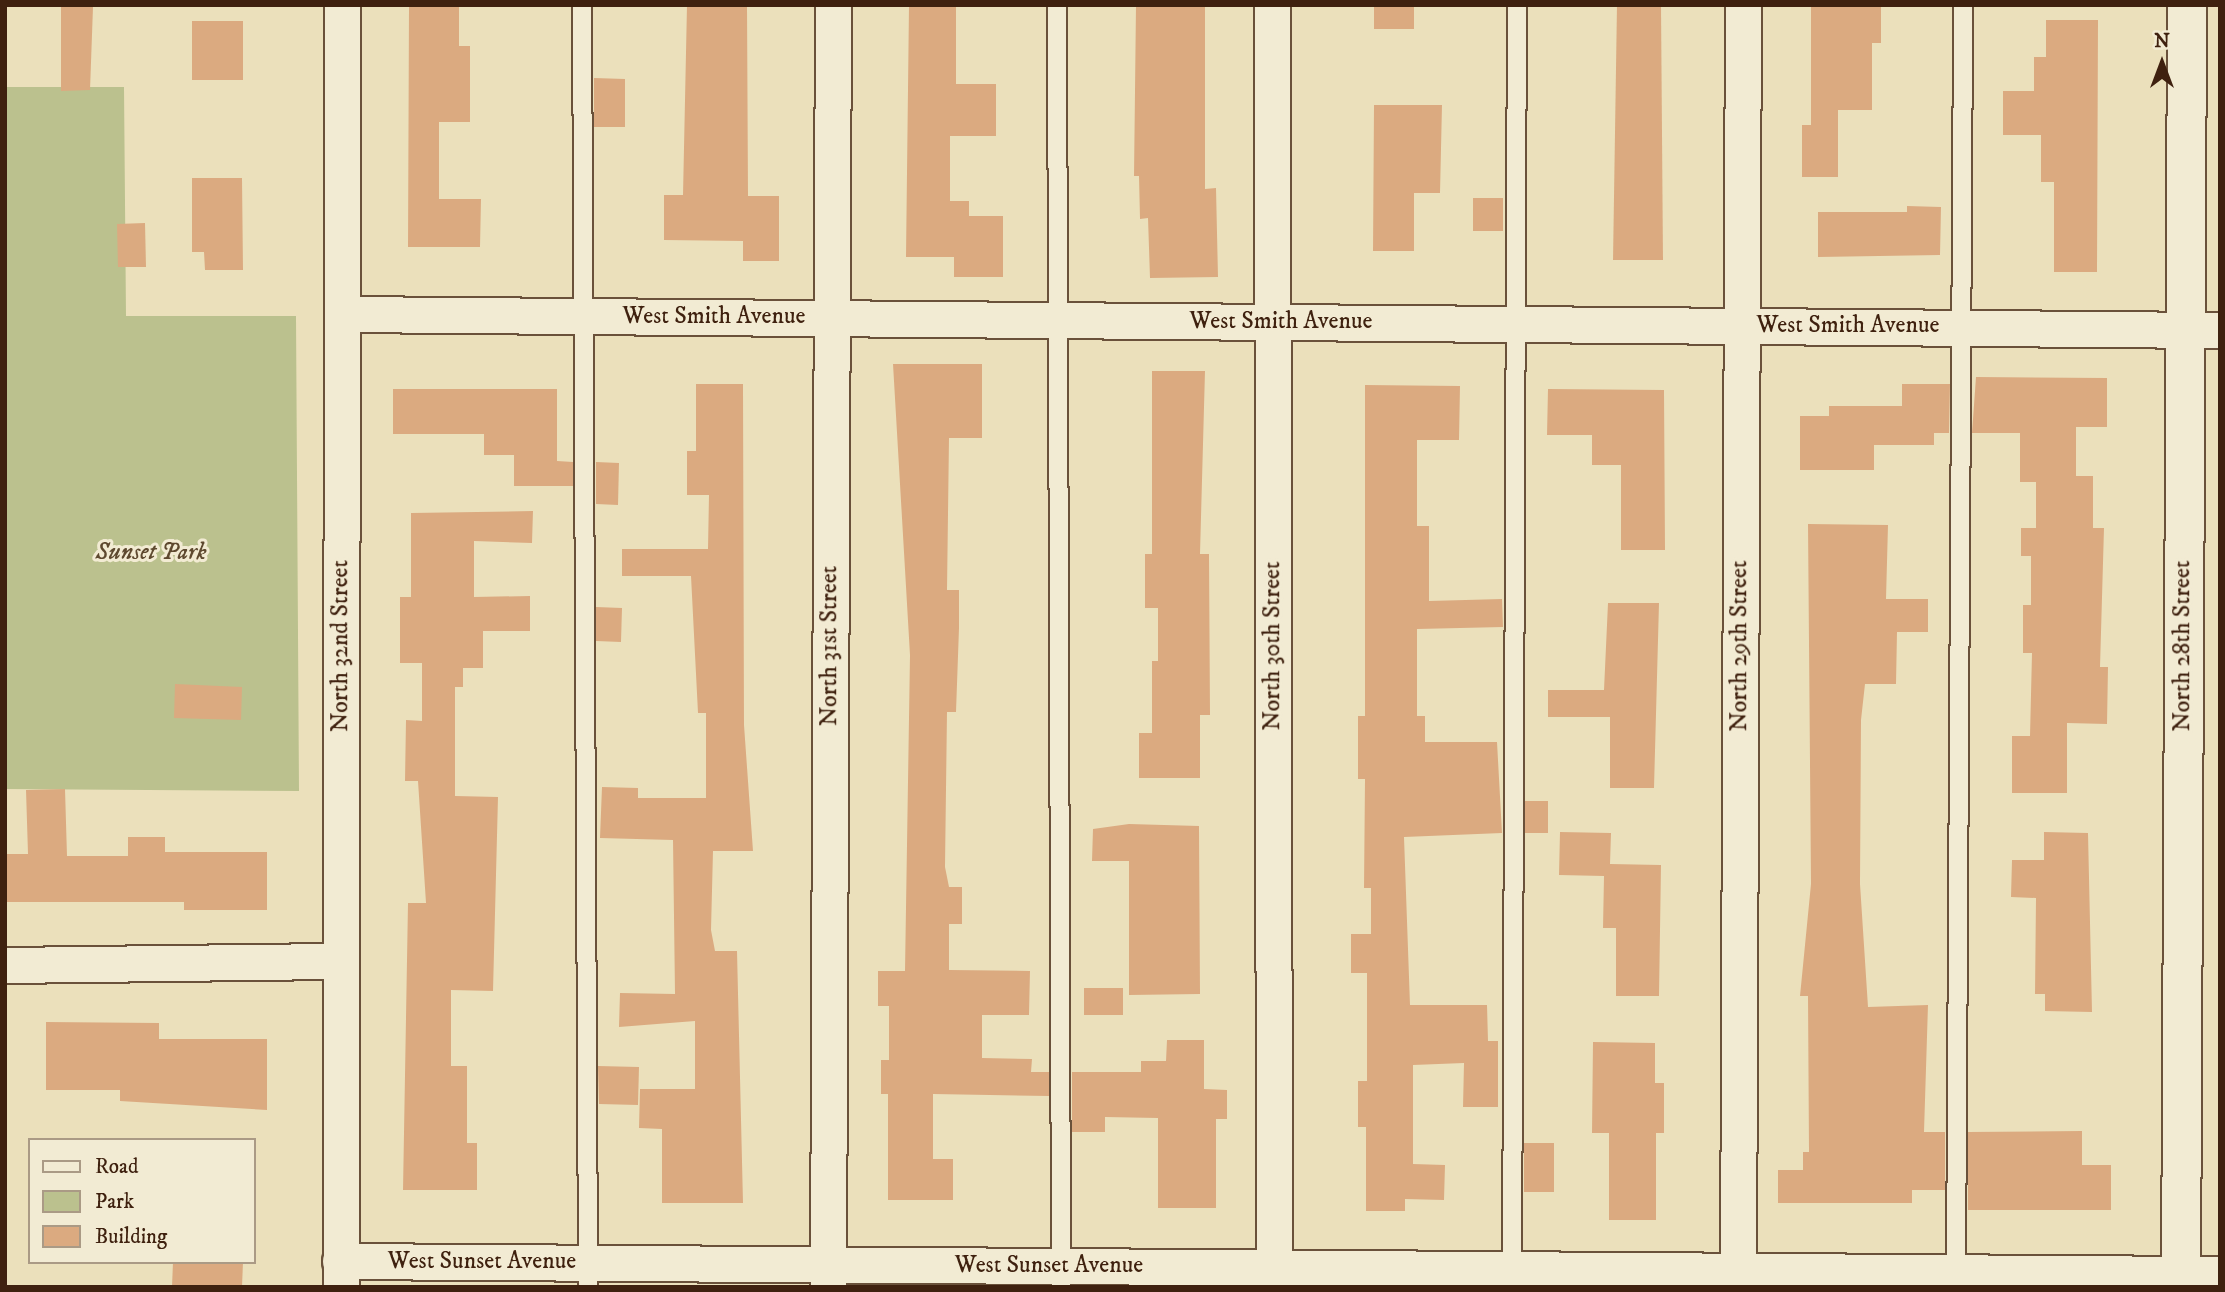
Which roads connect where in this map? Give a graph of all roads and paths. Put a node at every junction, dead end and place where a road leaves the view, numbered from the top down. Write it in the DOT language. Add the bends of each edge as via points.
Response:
graph roads {
  1 [pos="342,5"];
  2 [pos="582,5"];
  3 [pos="833,5"];
  4 [pos="1057,5"];
  5 [pos="1272,5"];
  6 [pos="1517,5"];
  7 [pos="1744,5"];
  8 [pos="1963,5"];
  9 [pos="2187,5"];
  10 [pos="343,314"];
  11 [pos="580,316"];
  12 [pos="832,318"];
  13 [pos="1058,320"];
  14 [pos="1272,322"];
  15 [pos="1516,324"];
  16 [pos="1742,325"];
  17 [pos="1964,327"];
  18 [pos="2202,329"];
  19 [pos="339,961"];
  20 [pos="5,965"];
  21 [pos="341,1274"];
  22 [pos="2220,1274"];
  23 [pos="588,1275"];
  24 [pos="828,1275"];
  25 [pos="1061,1276"];
  26 [pos="1274,1277"];
  27 [pos="1512,1278"];
  28 [pos="1738,1279"];
  29 [pos="1956,1280"];
  30 [pos="2181,1280"];
  1 -- 10 [label="street, North 32nd Street"];
  2 -- 11 [label="lane"];
  3 -- 12 [label="street, North 31st Street"];
  4 -- 13 [label="lane"];
  5 -- 14 [label="street, North 30th Street"];
  6 -- 15 [label="lane"];
  7 -- 16 [label="street, North 29th Street"];
  8 -- 17 [label="lane"];
  9 -- 18 [label="street, North 28th Street"];
  10 -- 11 [label="street, West Smith Avenue"];
  10 -- 19 [label="street, North 32nd Street"];
  11 -- 12 [label="street, West Smith Avenue"];
  11 -- 23 [label="lane"];
  12 -- 13 [label="street, West Smith Avenue"];
  12 -- 24 [label="street, North 31st Street"];
  13 -- 14 [label="street, West Smith Avenue"];
  13 -- 25 [label="lane"];
  14 -- 15 [label="street, West Smith Avenue"];
  14 -- 26 [label="street, North 30th Street"];
  15 -- 16 [label="street, West Smith Avenue"];
  15 -- 27 [label="lane"];
  16 -- 17 [label="street, West Smith Avenue"];
  16 -- 28 [label="street, North 29th Street"];
  17 -- 18 [label="street, West Smith Avenue"];
  17 -- 29 [label="lane"];
  18 -- 30 [label="street, North 28th Street"];
  19 -- 20 [label="street"];
  19 -- 21 [label="street, North 32nd Street"];
  21 -- 23 [label="street, West Sunset Avenue"];
  22 -- 30 [label="street, West Sunset Avenue"];
  23 -- 24 [label="street, West Sunset Avenue"];
  24 -- 25 [label="street, West Sunset Avenue"];
  25 -- 26 [label="street, West Sunset Avenue"];
  26 -- 27 [label="street, West Sunset Avenue"];
  27 -- 28 [label="street, West Sunset Avenue"];
  28 -- 29 [label="street, West Sunset Avenue"];
  29 -- 30 [label="street, West Sunset Avenue"];
}
